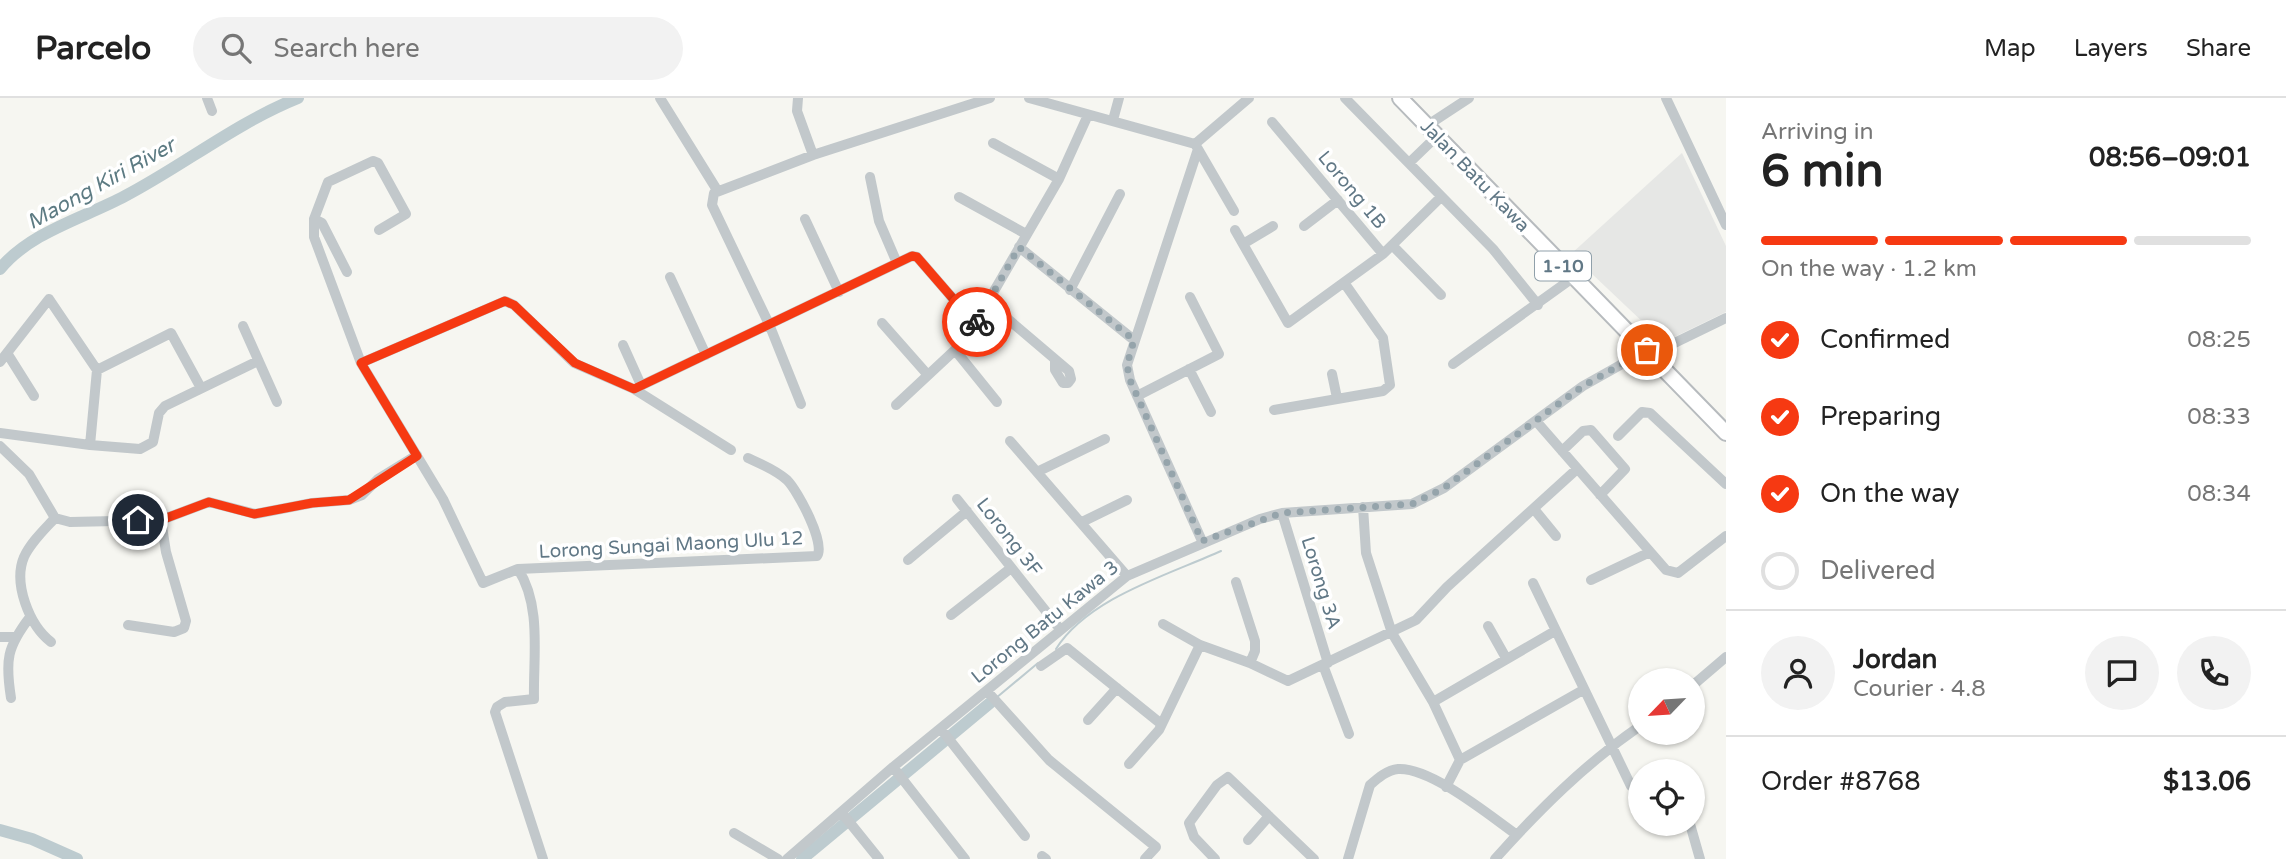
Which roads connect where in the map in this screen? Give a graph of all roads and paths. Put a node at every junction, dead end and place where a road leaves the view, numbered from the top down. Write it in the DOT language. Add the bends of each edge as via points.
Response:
graph roads {
  1 [pos="207,98"];
  2 [pos="660,98"];
  3 [pos="799,98"];
  4 [pos="990,98"];
  5 [pos="1029,98"];
  6 [pos="1119,98"];
  7 [pos="1249,98"];
  8 [pos="1345,98"];
  9 [pos="1400,98"];
  10 [pos="1411,98"];
  11 [pos="1469,98"];
  12 [pos="1667,98"];
  13 [pos="1058,102"];
  14 [pos="212,111"];
  15 [pos="1088,115"];
  16 [pos="1113,120"];
  17 [pos="1272,122"];
  18 [pos="1435,129"];
  19 [pos="993,143"];
  20 [pos="1196,147"];
  21 [pos="813,155"];
  22 [pos="1409,163"];
  23 [pos="870,177"];
  24 [pos="1059,178"];
  25 [pos="714,194"];
  26 [pos="1120,194"];
  27 [pos="959,197"];
  28 [pos="1441,197"];
  29 [pos="1338,200"];
  30 [pos="1234,211"];
  31 [pos="314,219"];
  32 [pos="805,219"];
  33 [pos="1726,225"];
  34 [pos="1273,226"];
  35 [pos="1304,226"];
  36 [pos="379,230"];
  37 [pos="1235,230"];
  38 [pos="1026,234"];
  39 [pos="1242,244"];
  40 [pos="1393,246"];
  41 [pos="1019,247"];
  42 [pos="1383,254"];
  43 [pos="897,263"];
  44 [pos="347,272"];
  45 [pos="670,277"];
  46 [pos="1573,277"];
  47 [pos="1345,284"];
  48 [pos="1070,290"];
  49 [pos="839,292"];
  50 [pos="1441,295"];
  51 [pos="1190,297"];
  52 [pos="989,303"];
  53 [pos="1538,305"];
  54 [pos="1726,318"];
  55 [pos="882,323"];
  56 [pos="769,324"];
  57 [pos="975,324"];
  58 [pos="243,326"];
  59 [pos="1134,340"];
  60 [pos="623,345"];
  61 [pos="955,350"];
  62 [pos="1653,350"];
  63 [pos="7,353"];
  64 [pos="706,355"];
  65 [pos="258,361"];
  66 [pos="1055,361"];
  67 [pos="0,362"];
  68 [pos="361,363"];
  69 [pos="1453,364"];
  70 [pos="1189,369"];
  71 [pos="97,370"];
  72 [pos="927,374"];
  73 [pos="1332,374"];
  74 [pos="637,387"];
  75 [pos="201,388"];
  76 [pos="34,396"];
  77 [pos="1137,396"];
  78 [pos="1337,398"];
  79 [pos="997,401"];
  80 [pos="277,402"];
  81 [pos="801,404"];
  82 [pos="896,405"];
  83 [pos="1274,410"];
  84 [pos="1211,412"];
  85 [pos="1726,420"];
  86 [pos="1536,421"];
  87 [pos="0,433"];
  88 [pos="1726,433"];
  89 [pos="1618,436"];
  90 [pos="1105,439"];
  91 [pos="1010,441"];
  92 [pos="90,445"];
  93 [pos="0,446"];
  94 [pos="731,450"];
  95 [pos="1562,451"];
  96 [pos="417,456"];
  97 [pos="748,458"];
  98 [pos="1577,469"];
  99 [pos="1039,471"];
  100 [pos="1726,484"];
  101 [pos="1600,495"];
  102 [pos="957,499"];
  103 [pos="1127,500"];
  104 [pos="1363,507"];
  105 [pos="1534,509"];
  106 [pos="967,511"];
  107 [pos="1282,513"];
  108 [pos="55,518"];
  109 [pos="161,520"];
  110 [pos="1082,522"];
  111 [pos="1556,536"];
  112 [pos="1726,536"];
  113 [pos="163,538"];
  114 [pos="1202,541"];
  115 [pos="152,545"];
  116 [pos="1648,553"];
  117 [pos="908,559"];
  118 [pos="1012,568"];
  119 [pos="518,569"];
  120 [pos="1127,576"];
  121 [pos="1591,580"];
  122 [pos="1236,582"];
  123 [pos="1533,583"];
  124 [pos="951,615"];
  125 [pos="30,617"];
  126 [pos="1163,624"];
  127 [pos="128,625"];
  128 [pos="1488,626"];
  129 [pos="1060,629"];
  130 [pos="1555,631"];
  131 [pos="1392,634"];
  132 [pos="0,637"];
  133 [pos="15,637"];
  134 [pos="51,642"];
  135 [pos="1200,645"];
  136 [pos="1726,657"];
  137 [pos="1506,658"];
  138 [pos="1250,663"];
  139 [pos="1325,664"];
  140 [pos="1041,666"];
  141 [pos="1705,675"];
  142 [pos="1117,688"];
  143 [pos="1583,690"];
  144 [pos="992,697"];
  145 [pos="11,698"];
  146 [pos="1433,702"];
  147 [pos="1087,720"];
  148 [pos="1160,723"];
  149 [pos="946,734"];
  150 [pos="1349,734"];
  151 [pos="1628,734"];
  152 [pos="1611,746"];
  153 [pos="1460,760"];
  154 [pos="1129,764"];
  155 [pos="898,772"];
  156 [pos="1628,778"];
  157 [pos="1446,787"];
  158 [pos="1269,816"];
  159 [pos="846,818"];
  160 [pos="734,833"];
  161 [pos="1517,835"];
  162 [pos="1025,836"];
  163 [pos="1693,836"];
  164 [pos="1248,840"];
  165 [pos="543,859"];
  166 [pos="778,859"];
  167 [pos="787,859"];
  168 [pos="879,859"];
  169 [pos="965,859"];
  170 [pos="1145,859"];
  171 [pos="1215,859"];
  172 [pos="1314,859"];
  173 [pos="1348,859"];
  174 [pos="1495,859"];
  175 [pos="1700,859"];
  1 -- 14 [label="street"];
  2 -- 25 [label="street"];
  3 -- 21 [label="street" via="797,111"];
  4 -- 21 [label="street"];
  5 -- 13 [label="street"];
  6 -- 16 [label="street"];
  7 -- 20 [label="street"];
  8 -- 22 [label="street"];
  9 -- 18 [label="highway, Jalan Batu Kawa / 1-10"];
  10 -- 18 [label="highway, Jalan Batu Kawa / 1-10"];
  11 -- 18 [label="street"];
  12 -- 33 [label="street"];
  13 -- 15 [label="street"];
  15 -- 16 [label="street"];
  15 -- 24 [label="street"];
  16 -- 20 [label="street"];
  17 -- 29 [label="street, Lorong 1B"];
  18 -- 22 [label="street"];
  18 -- 46 [label="highway, Jalan Batu Kawa / 1-10"];
  18 -- 62 [label="highway, Jalan Batu Kawa / 1-10"];
  19 -- 24 [label="street"];
  20 -- 30 [label="street"];
  20 -- 59 [label="street"];
  21 -- 25 [label="street"];
  22 -- 28 [label="street"];
  23 -- 43 [label="street" via="879,221"];
  24 -- 38 [label="street"];
  25 -- 56 [label="street"];
  26 -- 48 [label="street"];
  27 -- 38 [label="street"];
  28 -- 40 [label="street"];
  28 -- 53 [label="street" via="1493,249"];
  29 -- 35 [label="street"];
  29 -- 42 [label="street, Lorong 1B"];
  31 -- 36 [label="street" via="328,182 376,162 406,214"];
  31 -- 44 [label="street" via="322,223"];
  31 -- 68 [label="street" via="314,237"];
  32 -- 49 [label="street"];
  34 -- 39 [label="street"];
  37 -- 39 [label="street"];
  38 -- 41 [label="street"];
  39 -- 47 [label="street, Lorong 1B" via="1288,323"];
  40 -- 42 [label="street"];
  40 -- 50 [label="street"];
  41 -- 48 [label="street"];
  41 -- 52 [label="street"];
  42 -- 47 [label="street, Lorong 1B"];
  43 -- 49 [label="street"];
  43 -- 57 [label="street" via="917,257"];
  45 -- 64 [label="street"];
  46 -- 53 [label="street"];
  46 -- 62 [label="highway, Jalan Batu Kawa / 1-10"];
  47 -- 78 [label="street" via="1383,338 1391,376 1383,391"];
  48 -- 59 [label="street"];
  49 -- 56 [label="street"];
  51 -- 70 [label="street" via="1219,354"];
  52 -- 57 [label="street"];
  52 -- 66 [label="street"];
  53 -- 69 [label="street"];
  54 -- 62 [label="street, Lorong Batu Kawa 3"];
  55 -- 72 [label="street"];
  56 -- 64 [label="street"];
  56 -- 81 [label="street"];
  57 -- 61 [label="street"];
  58 -- 65 [label="street"];
  59 -- 77 [label="street" via="1127,365"];
  60 -- 74 [label="street"];
  61 -- 72 [label="street"];
  61 -- 79 [label="street"];
  62 -- 85 [label="highway, Jalan Batu Kawa / 1-10"];
  62 -- 86 [label="street, Lorong Batu Kawa 3" via="1583,386"];
  62 -- 88 [label="highway, Jalan Batu Kawa / 1-10"];
  63 -- 67 [label="street"];
  63 -- 71 [label="street" via="49,299"];
  63 -- 76 [label="street"];
  64 -- 74 [label="street"];
  65 -- 75 [label="street"];
  65 -- 80 [label="street"];
  68 -- 74 [label="street" via="505,301 575,363"];
  68 -- 96 [label="street"];
  70 -- 77 [label="street"];
  70 -- 84 [label="street"];
  71 -- 75 [label="street" via="171,333"];
  71 -- 92 [label="street"];
  72 -- 82 [label="street"];
  73 -- 78 [label="street"];
  74 -- 94 [label="street"];
  75 -- 92 [label="street" via="160,410 148,447"];
  77 -- 114 [label="street"];
  78 -- 83 [label="street"];
  86 -- 95 [label="street"];
  86 -- 104 [label="street, Lorong Batu Kawa 3" via="1421,501"];
  87 -- 92 [label="street"];
  89 -- 100 [label="street" via="1642,412 1650,413"];
  90 -- 99 [label="street"];
  91 -- 99 [label="street"];
  93 -- 108 [label="street" via="29,474"];
  95 -- 98 [label="street"];
  95 -- 101 [label="street" via="1583,431 1591,430 1625,469"];
  96 -- 109 [label="street" via="349,500 254,514 209,502"];
  96 -- 119 [label="street, Lorong Sungai Maong Ulu 12" via="483,583"];
  97 -- 119 [label="street, Lorong Sungai Maong Ulu 12" via="774,471 796,492 817,537 821,552 817,556"];
  98 -- 101 [label="street"];
  98 -- 105 [label="street"];
  99 -- 110 [label="street"];
  101 -- 116 [label="street"];
  102 -- 106 [label="street, Lorong 3F"];
  103 -- 110 [label="street"];
  104 -- 107 [label="street, Lorong Batu Kawa 3"];
  104 -- 131 [label="street" via="1366,553"];
  105 -- 111 [label="street"];
  105 -- 131 [label="street" via="1416,620"];
  106 -- 117 [label="street"];
  106 -- 118 [label="street, Lorong 3F"];
  107 -- 114 [label="street, Lorong Batu Kawa 3"];
  107 -- 139 [label="street, Lorong 3A"];
  108 -- 109 [label="street" via="70,522"];
  108 -- 125 [label="street" via="24,557 22,583"];
  109 -- 113 [label="street"];
  110 -- 120 [label="street"];
  112 -- 116 [label="street" via="1678,573 1666,570"];
  113 -- 115 [label="street"];
  113 -- 127 [label="street" via="184,628 174,632"];
  114 -- 120 [label="street, Lorong Batu Kawa 3"];
  116 -- 121 [label="street"];
  118 -- 124 [label="street"];
  118 -- 129 [label="street, Lorong 3F"];
  119 -- 165 [label="street" via="533,606 534,699 505,702 495,712"];
  120 -- 129 [label="street, Lorong Batu Kawa 3"];
  122 -- 138 [label="street" via="1255,641"];
  123 -- 130 [label="street"];
  125 -- 133 [label="street"];
  125 -- 134 [label="street"];
  126 -- 135 [label="street"];
  128 -- 137 [label="street"];
  129 -- 144 [label="street, Lorong Batu Kawa 3"];
  130 -- 137 [label="street"];
  130 -- 143 [label="street"];
  131 -- 139 [label="street"];
  131 -- 146 [label="street"];
  132 -- 133 [label="street"];
  133 -- 145 [label="street" via="8,664"];
  135 -- 138 [label="street"];
  135 -- 148 [label="street"];
  136 -- 141 [label="street"];
  137 -- 146 [label="street"];
  138 -- 139 [label="street" via="1288,681"];
  139 -- 150 [label="street, Lorong 3A"];
  140 -- 142 [label="street" via="1067,648"];
  142 -- 147 [label="street"];
  142 -- 148 [label="street"];
  143 -- 152 [label="street"];
  143 -- 153 [label="street"];
  144 -- 149 [label="street, Lorong Batu Kawa 3"];
  144 -- 170 [label="street" via="1049,760 1156,847"];
  146 -- 153 [label="street"];
  148 -- 154 [label="street"];
  149 -- 155 [label="street, Lorong Batu Kawa 3"];
  149 -- 162 [label="street"];
  151 -- 152 [label="street"];
  152 -- 156 [label="street"];
  152 -- 161 [label="street"];
  153 -- 157 [label="street"];
  155 -- 159 [label="street, Lorong Batu Kawa 3"];
  155 -- 169 [label="street"];
  157 -- 161 [label="street"];
  157 -- 173 [label="street" via="1402,769 1377,779 1367,794"];
  158 -- 164 [label="street"];
  158 -- 171 [label="street" via="1234,779 1222,780 1189,823 1194,836"];
  158 -- 172 [label="street"];
  159 -- 167 [label="street, Lorong Batu Kawa 3"];
  159 -- 168 [label="street"];
  160 -- 166 [label="street"];
  161 -- 174 [label="street"];
  163 -- 175 [label="street"];
}
